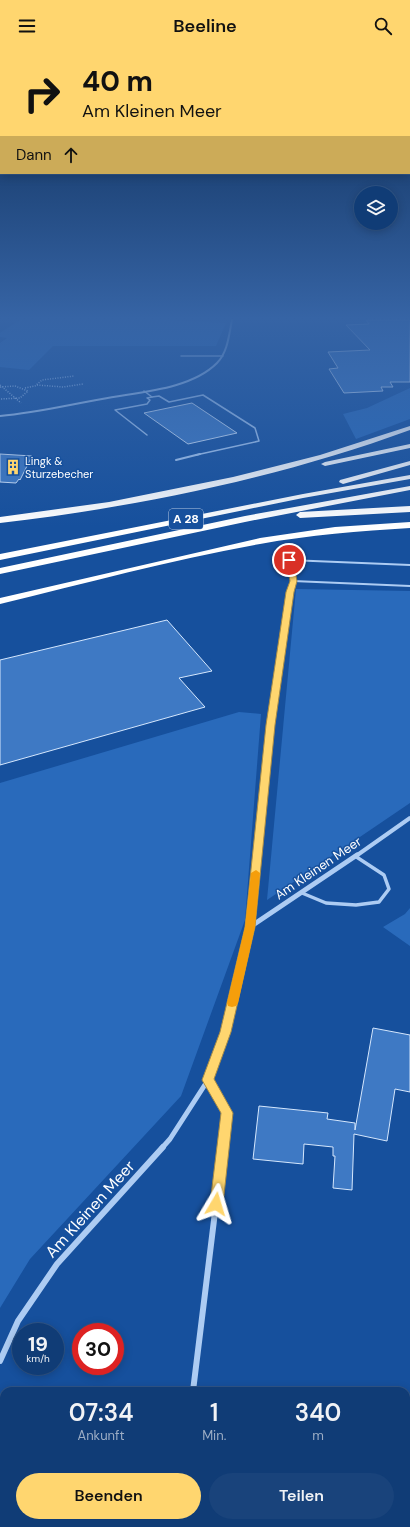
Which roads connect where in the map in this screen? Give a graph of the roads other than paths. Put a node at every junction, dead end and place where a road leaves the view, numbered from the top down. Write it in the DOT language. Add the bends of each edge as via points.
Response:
graph roads {
  1 [pos="152,389"];
  2 [pos="144,391"];
  3 [pos="152,397"];
  4 [pos="0,416"];
  5 [pos="410,428"];
  6 [pos="147,435"];
  7 [pos="410,446"];
  8 [pos="176,460"];
  9 [pos="410,463"];
  10 [pos="410,477"];
  11 [pos="212,484"];
  12 [pos="410,488"];
  13 [pos="304,496"];
  14 [pos="410,509"];
  15 [pos="245,519"];
  16 [pos="0,520"];
  17 [pos="410,526"];
  18 [pos="0,557"];
  19 [pos="410,565"];
  20 [pos="0,571"];
  21 [pos="293,581"];
  22 [pos="410,586"];
  23 [pos="0,601"];
  24 [pos="410,818"];
  25 [pos="355,856"];
  26 [pos="302,893"];
  27 [pos="250,927"];
  28 [pos="208,1080"];
  29 [pos="0,1361"];
  30 [pos="194,1387"];
  1 -- 2 [label="street"];
  2 -- 3 [label="lane"];
  2 -- 4 [label="street"];
  3 -- 6 [label="lane" via="147,398 150,400 146,404 115,410"];
  3 -- 8 [label="lane" via="159,396 169,402 203,396 255,428 259,441"];
  5 -- 11 [label="highway" via="329,456"];
  7 -- 11 [label="highway" via="307,468"];
  9 -- 13 [label="highway" via="358,477"];
  10 -- 13 [label="highway, A 28"];
  11 -- 16 [label="highway" via="84,509"];
  12 -- 15 [label="highway, A 28"];
  13 -- 18 [label="highway, A 28"];
  14 -- 15 [label="highway"];
  15 -- 20 [label="highway, A 28"];
  17 -- 23 [label="highway" via="328,531 260,541"];
  19 -- 21 [label="lane" via="289,560"];
  21 -- 22 [label="lane"];
  21 -- 27 [label="lane" via="271,725"];
  24 -- 25 [label="street, Am Kleinen Meer"];
  25 -- 26 [label="street, Am Kleinen Meer"];
  25 -- 26 [label="lane" via="384,875 389,890 379,902 326,903"];
  26 -- 27 [label="street, Am Kleinen Meer"];
  27 -- 28 [label="street, Am Kleinen Meer" via="225,1032"];
  28 -- 29 [label="street, Am Kleinen Meer" via="170,1139 57,1264 18,1321"];
  28 -- 30 [label="street" via="227,1113"];
}
